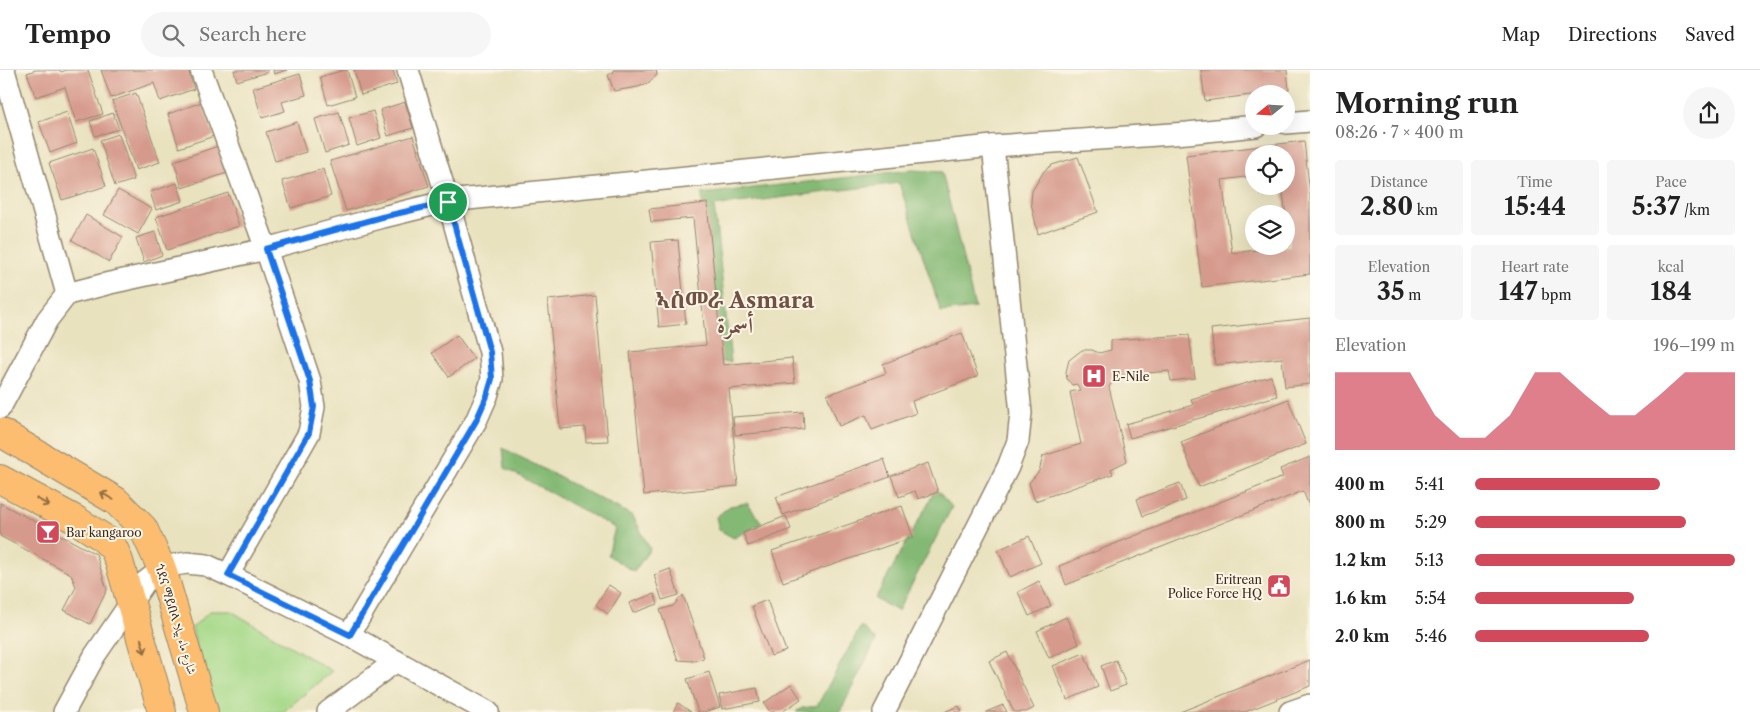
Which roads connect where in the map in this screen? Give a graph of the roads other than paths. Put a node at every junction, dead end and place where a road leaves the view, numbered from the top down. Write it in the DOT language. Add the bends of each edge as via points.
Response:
graph roads {
  1 [pos="4,70"];
  2 [pos="201,70"];
  3 [pos="408,70"];
  4 [pos="1310,121"];
  5 [pos="1295,122"];
  6 [pos="1245,127"];
  7 [pos="993,146"];
  8 [pos="448,202"];
  9 [pos="266,249"];
  10 [pos="67,294"];
  11 [pos="0,408"];
  12 [pos="0,432"];
  13 [pos="0,479"];
  14 [pos="162,569"];
  15 [pos="228,575"];
  16 [pos="130,602"];
  17 [pos="350,635"];
  18 [pos="396,661"];
  19 [pos="1310,705"];
  20 [pos="64,712"];
  21 [pos="162,712"];
  22 [pos="204,712"];
  23 [pos="328,712"];
  24 [pos="488,712"];
  25 [pos="884,712"];
  26 [pos="1290,712"];
  1 -- 10 [label="street"];
  2 -- 9 [label="street"];
  3 -- 8 [label="street"];
  4 -- 5 [label="street"];
  6 -- 7 [label="street"];
  7 -- 8 [label="street"];
  7 -- 25 [label="street" via="1021,413 1018,441 1008,467"];
  8 -- 9 [label="street"];
  8 -- 17 [label="street" via="490,352 492,379 476,421"];
  9 -- 10 [label="street"];
  9 -- 15 [label="street" via="310,381 314,407 309,433"];
  10 -- 11 [label="street" via="47,320"];
  14 -- 12 [label="highway, ጎደና ማይበላ شارع ماء بيلا, one-way" via="143,528 116,501"];
  13 -- 16 [label="highway, one-way" via="102,537 114,549"];
  14 -- 15 [label="street" via="187,563 206,564"];
  14 -- 16 [label="street" via="145,582"];
  14 -- 22 [label="highway, ጎደና ማይበላ شارع ماء بيلا"];
  15 -- 17 [label="street"];
  16 -- 20 [label="street"];
  16 -- 21 [label="highway, one-way"];
  17 -- 18 [label="street"];
  18 -- 23 [label="street"];
  18 -- 24 [label="street"];
  19 -- 26 [label="street"];
}
